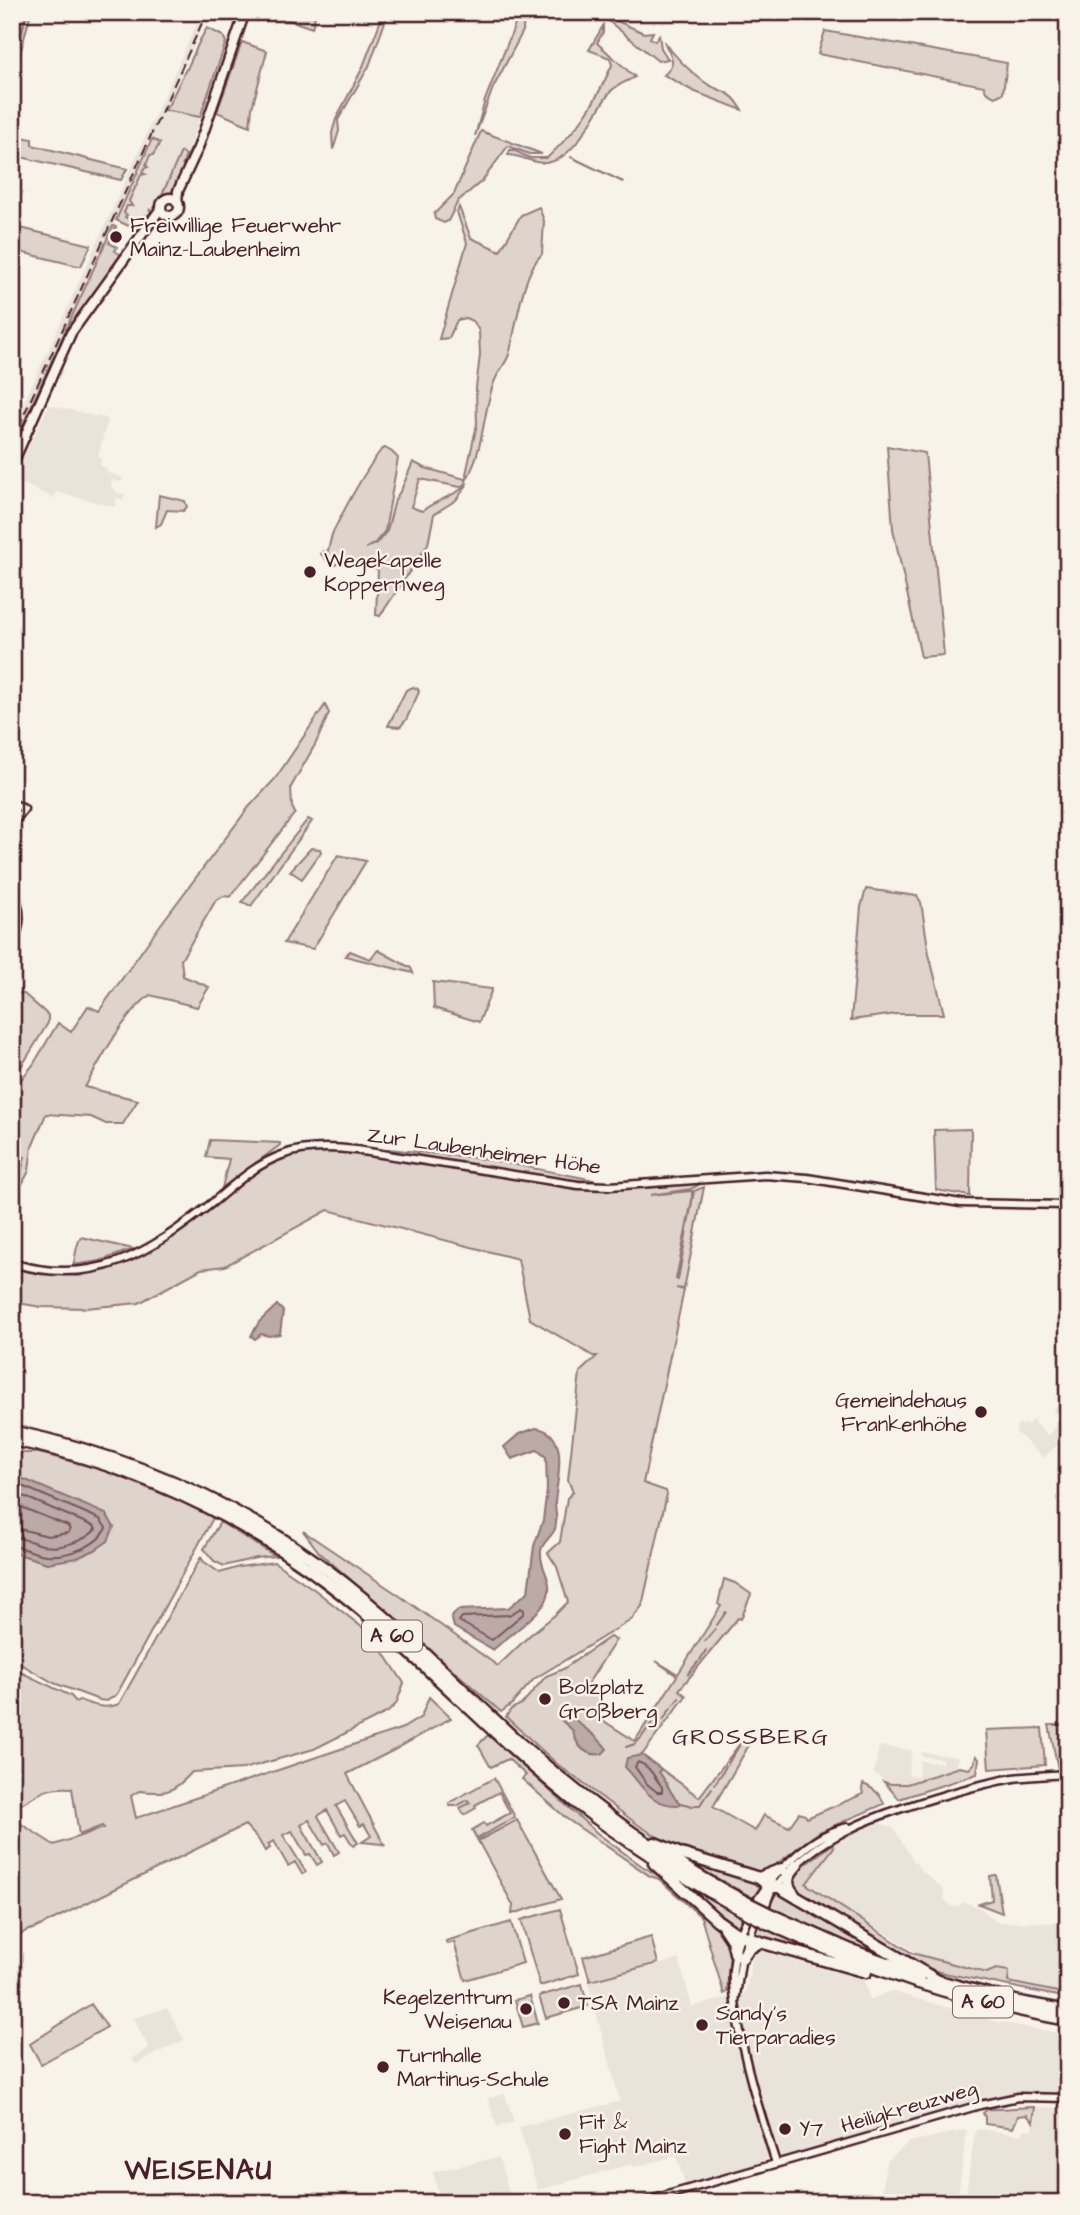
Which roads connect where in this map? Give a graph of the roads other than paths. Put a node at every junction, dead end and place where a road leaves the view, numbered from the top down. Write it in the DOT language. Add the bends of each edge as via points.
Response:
graph roads {
  1 [pos="245,12"];
  2 [pos="173,200"];
  3 [pos="164,211"];
  4 [pos="12,466"];
  5 [pos="12,803"];
  6 [pos="13,821"];
  7 [pos="12,887"];
  8 [pos="12,950"];
  9 [pos="1068,1205"];
  10 [pos="12,1263"];
  11 [pos="12,1431"];
  12 [pos="12,1440"];
  13 [pos="44,1447"];
  14 [pos="12,1449"];
  15 [pos="222,1509"];
  16 [pos="1068,1774"];
  17 [pos="853,1826"];
  18 [pos="627,1829"];
  19 [pos="648,1854"];
  20 [pos="797,1865"];
  21 [pos="782,1869"];
  22 [pos="759,1878"];
  23 [pos="772,1886"];
  24 [pos="800,1899"];
  25 [pos="764,1904"];
  26 [pos="742,1905"];
  27 [pos="769,1919"];
  28 [pos="717,1920"];
  29 [pos="744,1937"];
  30 [pos="760,1942"];
  31 [pos="739,1956"];
  32 [pos="940,1982"];
  33 [pos="913,1983"];
  34 [pos="1068,2011"];
  35 [pos="1068,2020"];
  36 [pos="1068,2098"];
  37 [pos="776,2164"];
  38 [pos="640,2203"];
  1 -- 2 [label="main road" via="198,148"];
  2 -- 3 [label="main road" via="163,202"];
  2 -- 3 [label="main road" via="179,207 176,213"];
  3 -- 4 [label="main road" via="76,328"];
  5 -- 6 [label="street" via="24,809"];
  7 -- 8 [label="street" via="20,916"];
  9 -- 10 [label="street, Zur Laubenheimer Höhe" via="961,1203 765,1175 578,1185 321,1147 282,1154 260,1165 170,1234 120,1261 80,1272"];
  11 -- 15 [label="highway, A 60" via="160,1475"];
  12 -- 13 [label="highway, A 60"];
  13 -- 14 [label="highway, A 60"];
  13 -- 15 [label="highway, A 60" via="127,1472"];
  15 -- 18 [label="highway, A 60" via="303,1553 341,1581 548,1767"];
  15 -- 19 [label="highway, A 60" via="346,1597 562,1791"];
  16 -- 17 [label="street" via="987,1783"];
  17 -- 20 [label="street"];
  17 -- 21 [label="street" via="821,1838"];
  18 -- 22 [label="highway" via="681,1854"];
  18 -- 26 [label="highway, A 60"];
  19 -- 26 [label="highway, A 60"];
  19 -- 28 [label="highway"];
  20 -- 23 [label="street"];
  20 -- 24 [label="highway" via="788,1882"];
  21 -- 22 [label="highway"];
  21 -- 23 [label="street"];
  22 -- 23 [label="highway"];
  23 -- 24 [label="highway"];
  23 -- 25 [label="highway"];
  23 -- 29 [label="street" via="751,1911"];
  24 -- 32 [label="highway"];
  25 -- 29 [label="street"];
  26 -- 27 [label="highway, A 60, bridge"];
  27 -- 32 [label="highway, A 60"];
  27 -- 33 [label="highway, A 60" via="843,1957"];
  28 -- 29 [label="highway"];
  28 -- 31 [label="highway"];
  29 -- 30 [label="highway"];
  29 -- 31 [label="street"];
  30 -- 31 [label="highway"];
  30 -- 33 [label="highway"];
  31 -- 37 [label="street" via="732,1977 743,2054"];
  32 -- 34 [label="highway, A 60"];
  33 -- 35 [label="highway, A 60"];
  36 -- 37 [label="street, Heiligkreuzweg" via="1018,2097 979,2105"];
  37 -- 38 [label="street, Heiligkreuzweg"];
}
